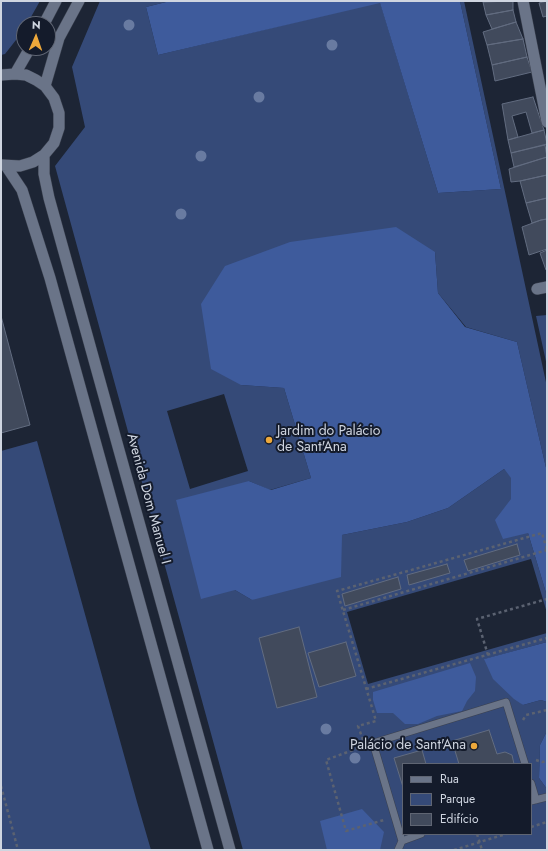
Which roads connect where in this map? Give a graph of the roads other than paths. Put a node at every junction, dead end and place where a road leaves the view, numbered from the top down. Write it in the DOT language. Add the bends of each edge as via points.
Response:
graph roads {
  1 [pos="56,1"];
  2 [pos="79,1"];
  3 [pos="523,1"];
  4 [pos="48,16"];
  5 [pos="25,56"];
  6 [pos="15,74"];
  7 [pos="1,75"];
  8 [pos="45,86"];
  9 [pos="547,122"];
  10 [pos="44,155"];
  11 [pos="4,165"];
  12 [pos="525,763"];
  13 [pos="532,789"];
  14 [pos="547,797"];
  15 [pos="534,801"];
  16 [pos="418,835"];
  17 [pos="402,840"];
  18 [pos="208,850"];
  19 [pos="230,850"];
  20 [pos="398,850"];
  1 -- 4 [label="main road"];
  2 -- 8 [label="main road" via="59,38"];
  3 -- 9 [label="main road"];
  5 -- 6 [label="main road"];
  6 -- 7 [label="main road"];
  6 -- 8 [label="main road" via="26,75"];
  8 -- 10 [label="main road" via="54,98 59,113 59,128 54,143"];
  10 -- 11 [label="main road" via="20,166"];
  10 -- 19 [label="main road, Avenida Dom Manuel I" via="44,174 49,198"];
  11 -- 18 [label="main road" via="22,190 50,278"];
  12 -- 17 [label="lane" via="506,702 373,743"];
  13 -- 15 [label="lane"];
  14 -- 15 [label="lane"];
  16 -- 17 [label="lane"];
  17 -- 20 [label="lane"];
}
